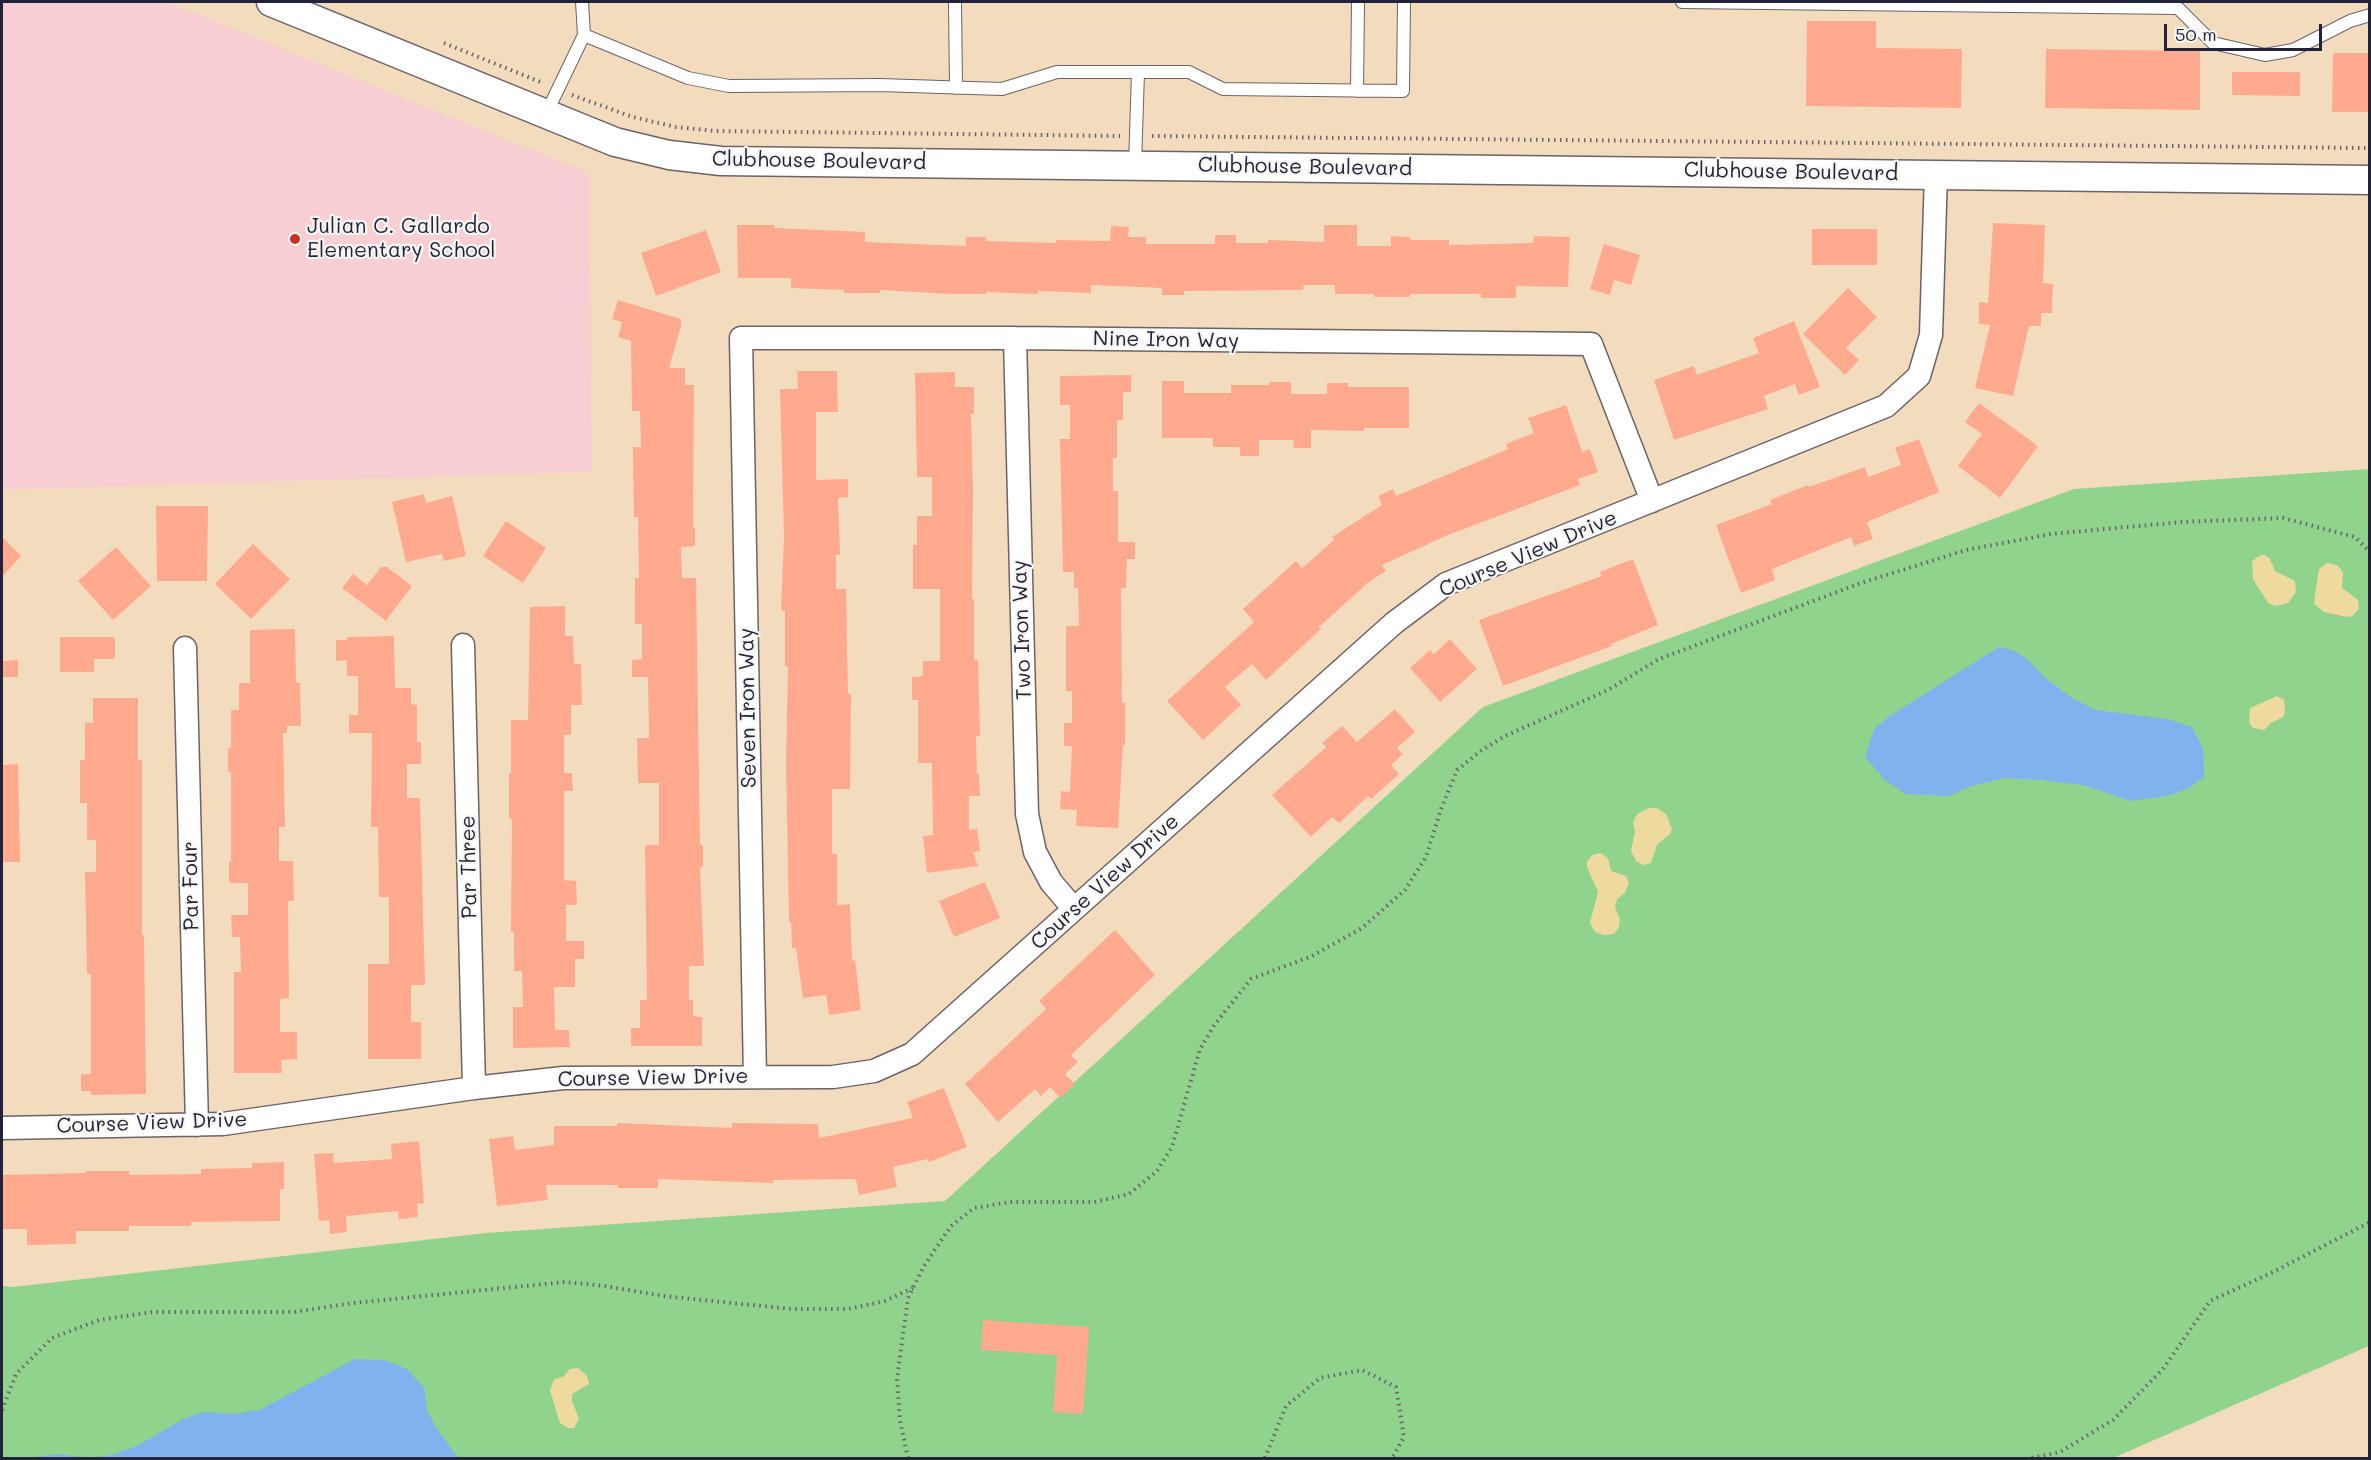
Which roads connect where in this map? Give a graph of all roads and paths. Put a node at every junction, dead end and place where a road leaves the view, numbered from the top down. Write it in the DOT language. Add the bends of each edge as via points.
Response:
graph roads {
  1 [pos="271,2"];
  2 [pos="582,2"];
  3 [pos="955,2"];
  4 [pos="1358,2"];
  5 [pos="1404,2"];
  6 [pos="1682,2"];
  7 [pos="2179,5"];
  8 [pos="2370,15"];
  9 [pos="584,35"];
  10 [pos="438,41"];
  11 [pos="1138,72"];
  12 [pos="956,88"];
  13 [pos="1357,91"];
  14 [pos="552,102"];
  15 [pos="1105,136"];
  16 [pos="1171,136"];
  17 [pos="2370,148"];
  18 [pos="1135,165"];
  19 [pos="1936,173"];
  20 [pos="2369,179"];
  21 [pos="741,338"];
  22 [pos="1015,338"];
  23 [pos="1652,501"];
  24 [pos="2370,552"];
  25 [pos="463,645"];
  26 [pos="186,648"];
  27 [pos="1074,909"];
  28 [pos="755,1077"];
  29 [pos="474,1088"];
  30 [pos="197,1125"];
  31 [pos="2,1128"];
  32 [pos="2370,1222"];
  33 [pos="913,1288"];
  34 [pos="2,1410"];
  35 [pos="908,1458"];
  36 [pos="1265,1458"];
  37 [pos="1392,1458"];
  38 [pos="2032,1458"];
  1 -- 14 [label="street, Clubhouse Boulevard"];
  2 -- 9 [label="lane"];
  3 -- 12 [label="lane"];
  4 -- 13 [label="lane"];
  5 -- 13 [label="lane" via="1403,91"];
  6 -- 7 [label="lane"];
  7 -- 8 [label="lane" via="2213,43 2265,55 2293,50"];
  9 -- 12 [label="lane" via="688,78 729,86"];
  9 -- 14 [label="lane"];
  10 -- 14 [label="path"];
  11 -- 12 [label="lane" via="1058,72 1002,89"];
  11 -- 13 [label="lane" via="1189,72 1223,89"];
  11 -- 18 [label="lane"];
  14 -- 15 [label="path" via="715,131"];
  14 -- 18 [label="street, Clubhouse Boulevard" via="615,142 669,155 721,160"];
  16 -- 17 [label="path"];
  18 -- 19 [label="street, Clubhouse Boulevard"];
  19 -- 20 [label="street, Clubhouse Boulevard"];
  19 -- 23 [label="street, Course View Drive" via="1931,335 1919,376 1886,406"];
  21 -- 22 [label="street, Nine Iron Way"];
  21 -- 28 [label="street, Seven Iron Way"];
  22 -- 23 [label="street, Nine Iron Way" via="1591,344"];
  22 -- 27 [label="street, Two Iron Way" via="1027,814 1035,852 1051,882"];
  23 -- 27 [label="street, Course View Drive" via="1446,585 1394,623"];
  24 -- 33 [label="path" via="2355,537 2283,518 2051,534 1966,550 1861,583 1659,659 1608,690 1505,735 1457,770 1426,857 1405,890 1362,928 1312,956 1251,979 1200,1049 1172,1147 1156,1171 1128,1194 1094,1202 1010,1202 974,1208 951,1226"];
  25 -- 29 [label="street, Par Three"];
  26 -- 30 [label="street, Par Four"];
  27 -- 28 [label="street, Course View Drive" via="912,1054 874,1071 833,1077"];
  28 -- 29 [label="street, Course View Drive" via="563,1078"];
  29 -- 30 [label="street, Course View Drive"];
  30 -- 31 [label="street, Course View Drive"];
  32 -- 38 [label="path" via="2210,1301 2163,1369 2114,1420 2060,1452"];
  33 -- 34 [label="path" via="885,1301 848,1309 792,1309 565,1282 294,1312 153,1312 99,1320 52,1338 16,1374"];
  33 -- 35 [label="path" via="908,1298 897,1379"];
  36 -- 37 [label="path" via="1286,1406 1320,1378 1362,1370 1396,1387 1404,1437"];
}
